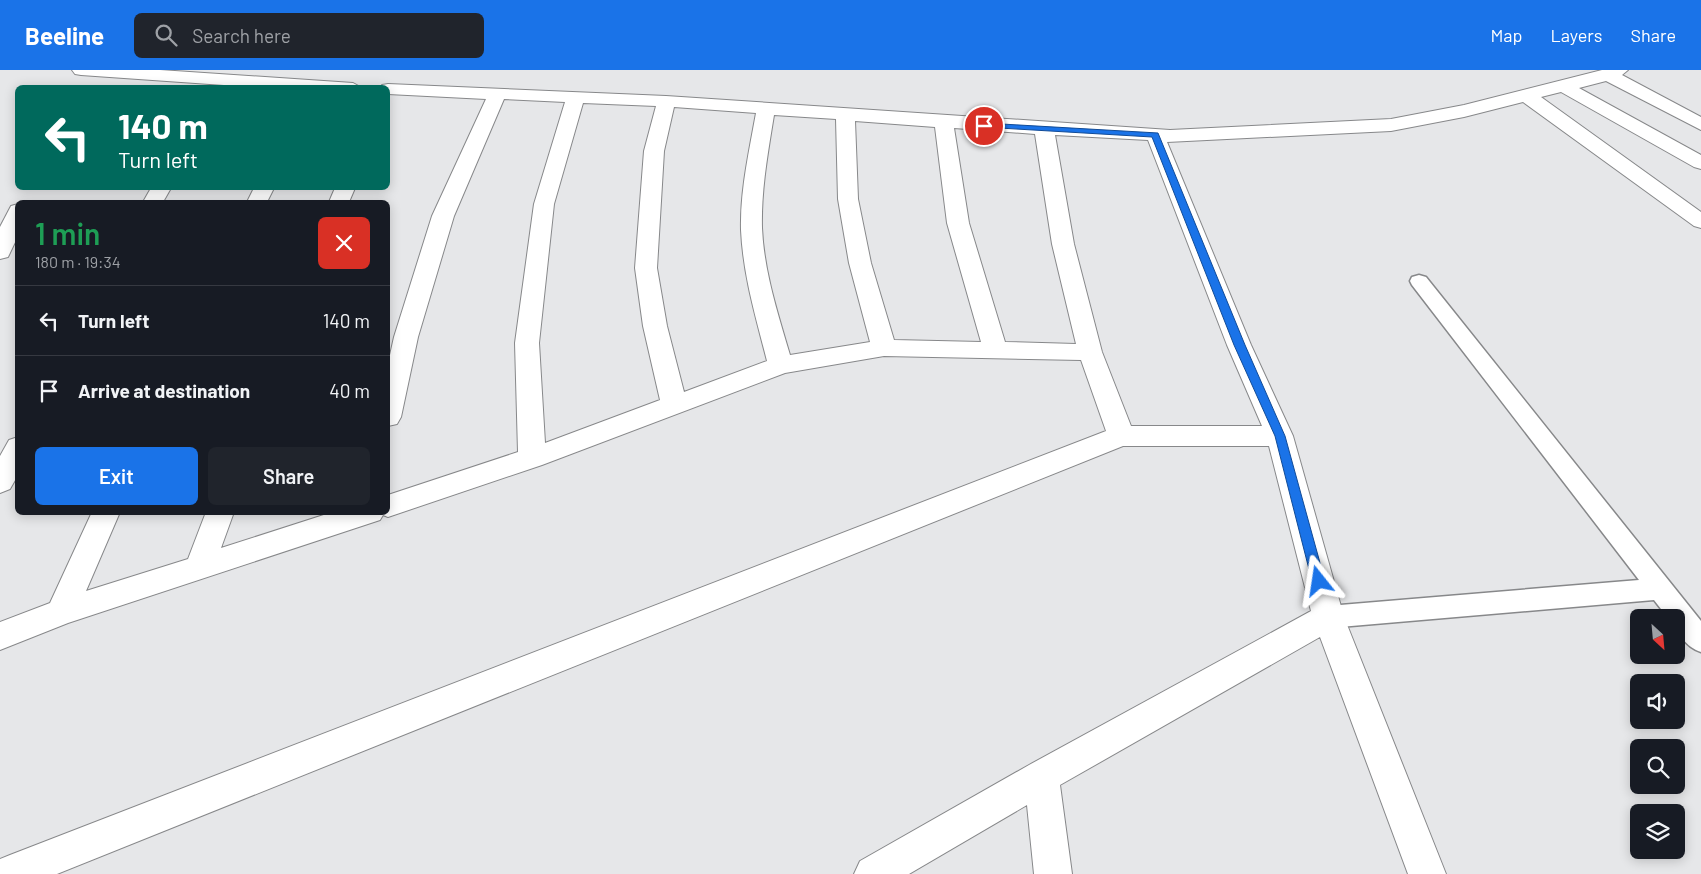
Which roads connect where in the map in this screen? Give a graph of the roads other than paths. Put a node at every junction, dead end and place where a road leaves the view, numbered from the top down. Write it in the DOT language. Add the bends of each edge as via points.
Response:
graph roads {
  1 [pos="80,70"];
  2 [pos="1613,72"];
  3 [pos="222,83"];
  4 [pos="72,85"];
  5 [pos="270,85"];
  6 [pos="1563,86"];
  7 [pos="390,94"];
  8 [pos="497,94"];
  9 [pos="1527,96"];
  10 [pos="574,98"];
  11 [pos="666,101"];
  12 [pos="766,109"];
  13 [pos="845,115"];
  14 [pos="944,123"];
  15 [pos="1701,124"];
  16 [pos="1044,129"];
  17 [pos="1162,136"];
  18 [pos="1701,163"];
  19 [pos="15,216"];
  20 [pos="1701,222"];
  21 [pos="0,252"];
  22 [pos="1419,281"];
  23 [pos="884,348"];
  24 [pos="995,349"];
  25 [pos="1090,352"];
  26 [pos="781,365"];
  27 [pos="674,404"];
  28 [pos="390,408"];
  29 [pos="1121,436"];
  30 [pos="1280,436"];
  31 [pos="15,453"];
  32 [pos="532,458"];
  33 [pos="0,482"];
  34 [pos="390,505"];
  35 [pos="105,515"];
  36 [pos="219,515"];
  37 [pos="359,515"];
  38 [pos="200,566"];
  39 [pos="1660,589"];
  40 [pos="61,612"];
  41 [pos="1328,617"];
  42 [pos="0,636"];
  43 [pos="1701,641"];
  44 [pos="1041,777"];
  45 [pos="55,863"];
  46 [pos="10,874"];
  47 [pos="873,874"];
  48 [pos="1053,874"];
  49 [pos="1427,874"];
  1 -- 3 [label="street"];
  1 -- 4 [label="street"];
  2 -- 6 [label="street"];
  2 -- 15 [label="street"];
  3 -- 5 [label="street"];
  6 -- 9 [label="street"];
  6 -- 18 [label="street"];
  7 -- 8 [label="street"];
  8 -- 10 [label="street"];
  8 -- 28 [label="street" via="442,216 406,336"];
  9 -- 17 [label="street" via="1391,125"];
  9 -- 20 [label="street"];
  10 -- 11 [label="street"];
  10 -- 32 [label="street" via="544,204 527,343"];
  11 -- 12 [label="street"];
  11 -- 27 [label="street" via="654,151 646,268 655,326"];
  12 -- 13 [label="street"];
  12 -- 26 [label="street" via="754,173 752,245 761,298"];
  13 -- 14 [label="street"];
  13 -- 23 [label="street" via="848,199 860,263"];
  14 -- 16 [label="street"];
  14 -- 24 [label="street" via="958,224"];
  16 -- 17 [label="street"];
  16 -- 25 [label="street" via="1063,244"];
  17 -- 30 [label="street" via="1240,345"];
  19 -- 21 [label="street"];
  22 -- 39 [label="lane"];
  23 -- 24 [label="street"];
  23 -- 26 [label="street"];
  24 -- 25 [label="street"];
  25 -- 29 [label="street"];
  26 -- 27 [label="street"];
  27 -- 32 [label="street"];
  29 -- 30 [label="street"];
  29 -- 45 [label="street"];
  30 -- 41 [label="street"];
  31 -- 33 [label="street"];
  32 -- 34 [label="street"];
  35 -- 40 [label="street"];
  36 -- 38 [label="street"];
  37 -- 38 [label="street"];
  38 -- 40 [label="street"];
  39 -- 41 [label="lane"];
  39 -- 43 [label="lane"];
  40 -- 42 [label="street"];
  41 -- 44 [label="street"];
  41 -- 49 [label="street"];
  44 -- 47 [label="street"];
  44 -- 48 [label="street"];
  45 -- 46 [label="street"];
}
